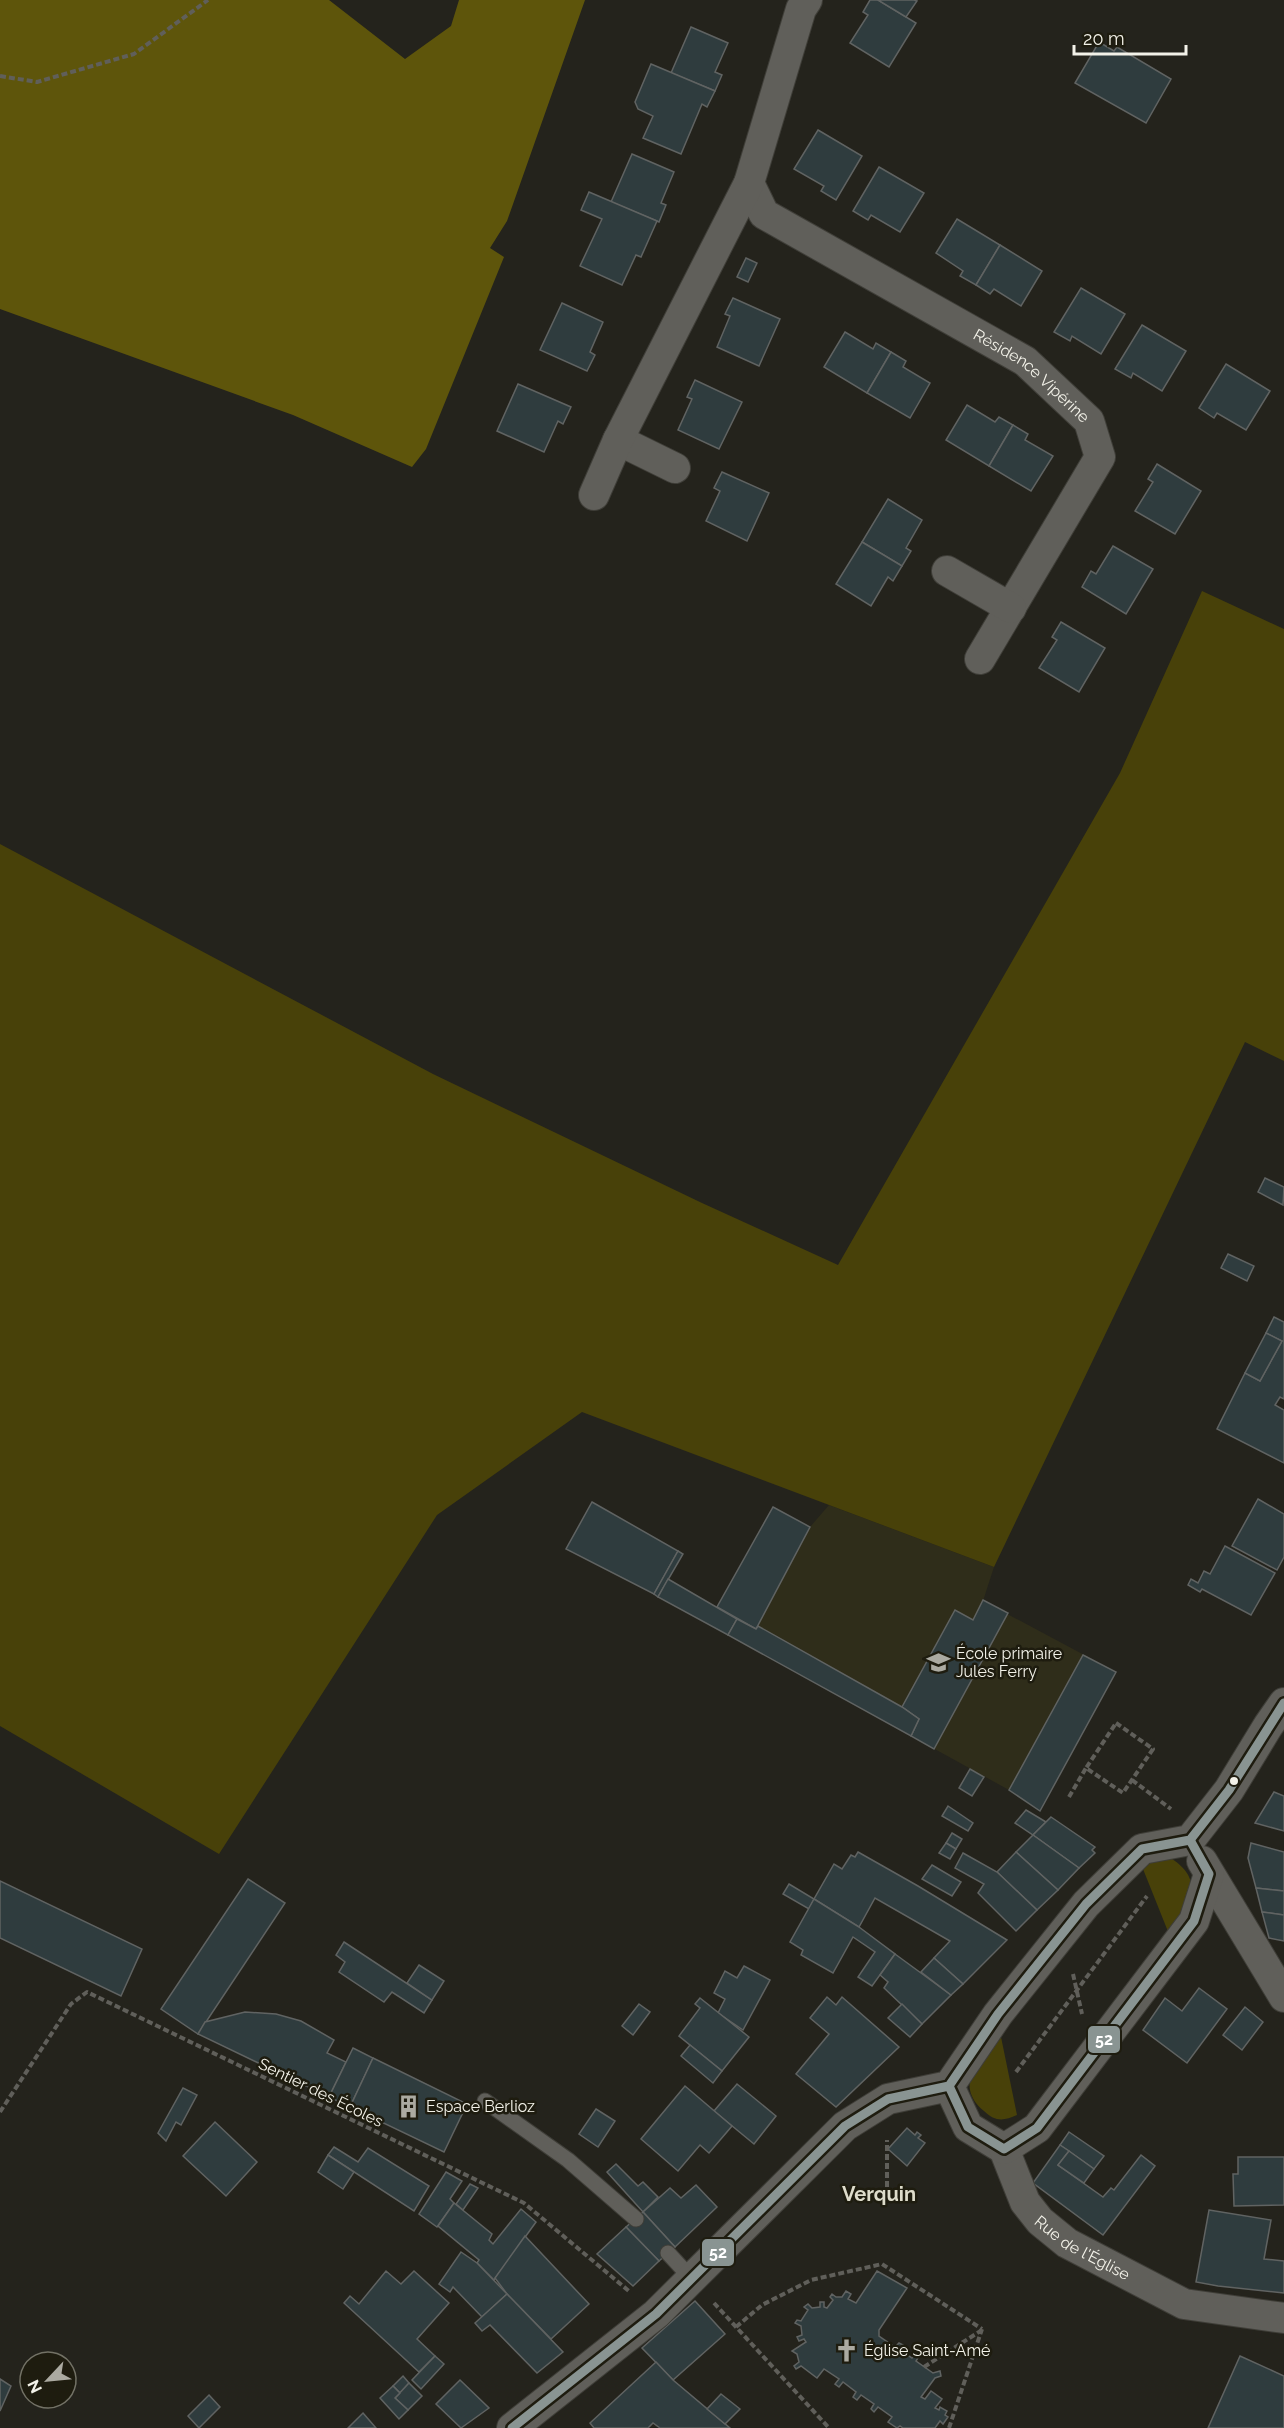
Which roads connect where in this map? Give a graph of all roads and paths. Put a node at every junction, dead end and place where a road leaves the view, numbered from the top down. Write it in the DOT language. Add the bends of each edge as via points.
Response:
graph roads {
  1 [pos="208,0"];
  2 [pos="807,0"];
  3 [pos="0,76"];
  4 [pos="749,183"];
  5 [pos="618,440"];
  6 [pos="675,468"];
  7 [pos="594,495"];
  8 [pos="947,571"];
  9 [pos="1011,608"];
  10 [pos="980,659"];
  11 [pos="1276,1714"];
  12 [pos="1086,1768"];
  13 [pos="1132,1780"];
  14 [pos="1070,1797"];
  15 [pos="1194,1835"];
  16 [pos="1209,1874"];
  17 [pos="1147,1896"];
  18 [pos="1063,1930"];
  19 [pos="1077,1990"];
  20 [pos="1284,1997"];
  21 [pos="1091,2055"];
  22 [pos="1016,2072"];
  23 [pos="949,2086"];
  24 [pos="888,2098"];
  25 [pos="485,2101"];
  26 [pos="0,2112"];
  27 [pos="1004,2149"];
  28 [pos="887,2196"];
  29 [pos="636,2218"];
  30 [pos="668,2253"];
  31 [pos="691,2278"];
  32 [pos="656,2314"];
  33 [pos="1284,2318"];
  34 [pos="736,2326"];
  35 [pos="982,2329"];
  36 [pos="924,2367"];
  37 [pos="512,2428"];
  38 [pos="829,2428"];
  39 [pos="949,2428"];
  1 -- 3 [label="path" via="134,54 37,82"];
  2 -- 4 [label="street" via="801,9"];
  4 -- 5 [label="street"];
  4 -- 9 [label="street, Résidence Vipérine" via="764,214 1025,361 1089,421 1100,457"];
  5 -- 6 [label="street"];
  5 -- 7 [label="street"];
  8 -- 9 [label="street"];
  9 -- 10 [label="street, Résidence Vipérine"];
  11 -- 15 [label="street" via="1229,1790"];
  12 -- 13 [label="path" via="1123,1793"];
  12 -- 13 [label="path" via="1116,1724 1153,1749"];
  12 -- 14 [label="path"];
  13 -- 15 [label="path"];
  15 -- 16 [label="street"];
  15 -- 18 [label="street" via="1142,1849"];
  16 -- 20 [label="street"];
  16 -- 21 [label="street" via="1194,1921"];
  17 -- 19 [label="path"];
  18 -- 19 [label="path"];
  18 -- 23 [label="street"];
  19 -- 21 [label="path"];
  19 -- 22 [label="path"];
  21 -- 27 [label="street" via="1037,2128"];
  23 -- 24 [label="street"];
  23 -- 27 [label="street" via="968,2127"];
  24 -- 28 [label="path"];
  24 -- 31 [label="street" via="845,2126"];
  25 -- 29 [label="lane" via="568,2160"];
  26 -- 32 [label="path, Sentier des Écoles" via="71,2004 87,1992 524,2203"];
  27 -- 33 [label="street, Rue de l'Église" via="1025,2202 1040,2221 1067,2243 1184,2304"];
  30 -- 31 [label="lane"];
  31 -- 32 [label="street"];
  31 -- 34 [label="path"];
  32 -- 37 [label="street"];
  34 -- 35 [label="path" via="762,2305 811,2280 882,2264"];
  34 -- 38 [label="path"];
  35 -- 36 [label="path"];
  35 -- 39 [label="path"];
}
